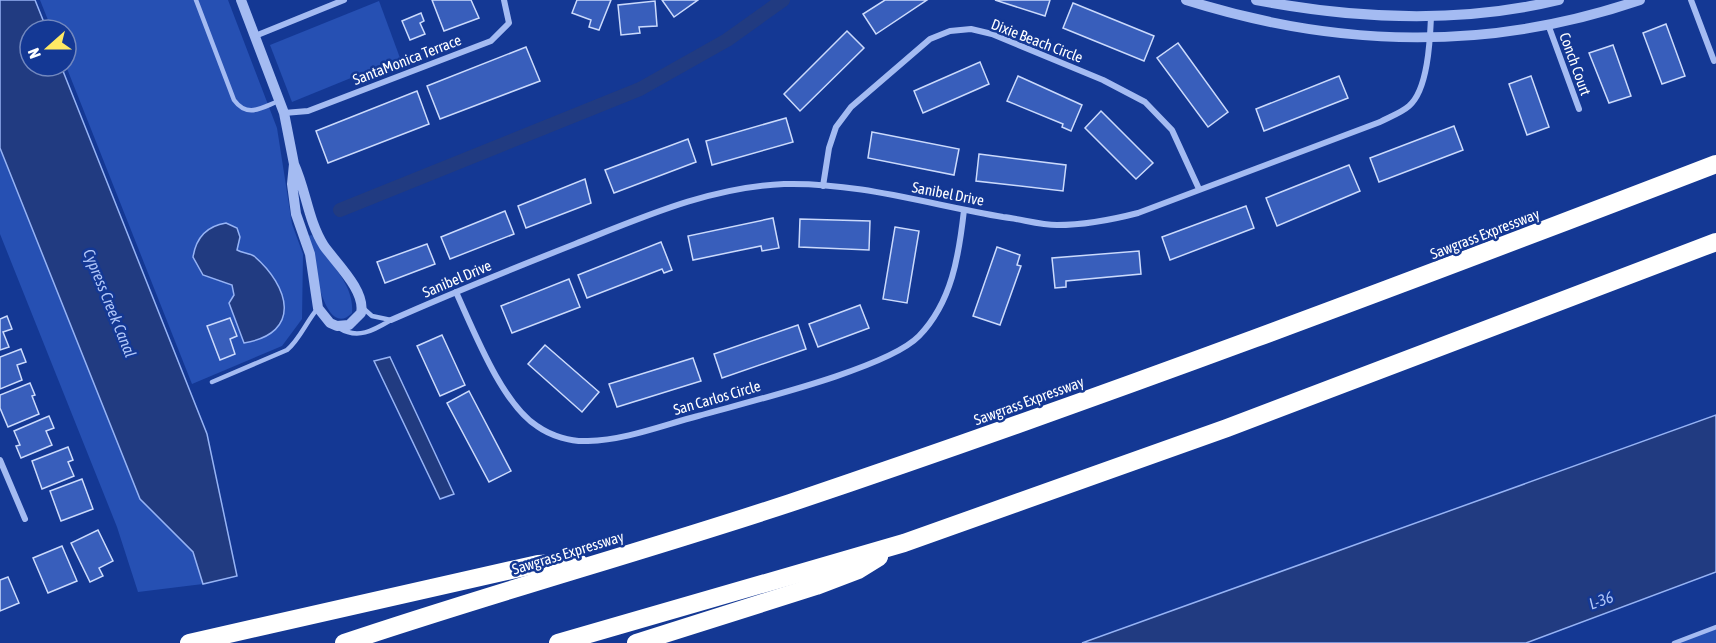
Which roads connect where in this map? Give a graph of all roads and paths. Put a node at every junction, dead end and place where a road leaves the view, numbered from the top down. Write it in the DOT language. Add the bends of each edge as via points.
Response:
graph roads {
  1 [pos="195,0"];
  2 [pos="241,0"];
  3 [pos="344,0"];
  4 [pos="504,0"];
  5 [pos="1186,0"];
  6 [pos="1256,0"];
  7 [pos="1559,0"];
  8 [pos="1640,0"];
  9 [pos="1691,0"];
  10 [pos="1431,17"];
  11 [pos="1549,27"];
  12 [pos="255,36"];
  13 [pos="1430,39"];
  14 [pos="1714,61"];
  15 [pos="281,100"];
  16 [pos="1579,109"];
  17 [pos="284,113"];
  18 [pos="294,164"];
  19 [pos="1716,164"];
  20 [pos="823,186"];
  21 [pos="1199,189"];
  22 [pos="964,210"];
  23 [pos="1716,242"];
  24 [pos="456,292"];
  25 [pos="318,308"];
  26 [pos="362,308"];
  27 [pos="391,320"];
  28 [pos="337,326"];
  29 [pos="212,382"];
  30 [pos="0,460"];
  31 [pos="25,519"];
  32 [pos="904,543"];
  33 [pos="609,560"];
  34 [pos="1716,627"];
  35 [pos="189,643"];
  36 [pos="344,643"];
  37 [pos="558,643"];
  38 [pos="636,643"];
  39 [pos="1674,643"];
  1 -- 15 [label="lane" via="234,100 247,111"];
  2 -- 12 [label="street"];
  3 -- 12 [label="street"];
  4 -- 17 [label="street, SantaMonica Terrace" via="509,23 491,41 308,111"];
  5 -- 13 [label="street" via="1293,27"];
  6 -- 10 [label="street" via="1356,15"];
  7 -- 10 [label="street"];
  8 -- 11 [label="street"];
  9 -- 14 [label="street"];
  10 -- 13 [label="street, Sanibel Drive"];
  11 -- 13 [label="street"];
  11 -- 16 [label="street, Conch Court"];
  12 -- 15 [label="street"];
  13 -- 21 [label="street, Sanibel Drive" via="1422,84 1410,106 1380,122"];
  15 -- 17 [label="street"];
  17 -- 18 [label="street"];
  18 -- 25 [label="street" via="296,214 310,254"];
  18 -- 26 [label="street" via="314,225 323,244 346,272"];
  19 -- 33 [label="highway, Sawgrass Expressway" via="1378,294 957,446"];
  20 -- 21 [label="street, Dixie Beach Circle" via="836,127 851,107 930,39 950,31 971,30 992,34 1083,71 1145,102 1172,130"];
  20 -- 22 [label="street, Sanibel Drive"];
  20 -- 24 [label="street, Sanibel Drive" via="785,184 698,197"];
  21 -- 22 [label="street, Sanibel Drive" via="1138,213 1098,223 1055,225"];
  22 -- 24 [label="street, San Carlos Circle" via="958,258 937,314 918,337 896,352 765,397 612,439 586,442 560,437 536,426 514,404"];
  23 -- 32 [label="highway" via="1227,428"];
  24 -- 27 [label="street, Sanibel Drive"];
  25 -- 28 [label="street" via="323,318"];
  25 -- 29 [label="lane" via="286,350"];
  26 -- 27 [label="lane" via="372,316"];
  26 -- 28 [label="street" via="355,322"];
  27 -- 28 [label="lane, Sanibel Drive" via="358,334"];
  30 -- 31 [label="street"];
  32 -- 37 [label="highway"];
  32 -- 38 [label="highway" via="858,570 816,586"];
  33 -- 35 [label="highway" via="538,564"];
  33 -- 36 [label="highway, Sawgrass Expressway"];
  34 -- 39 [label="lane"];
}
